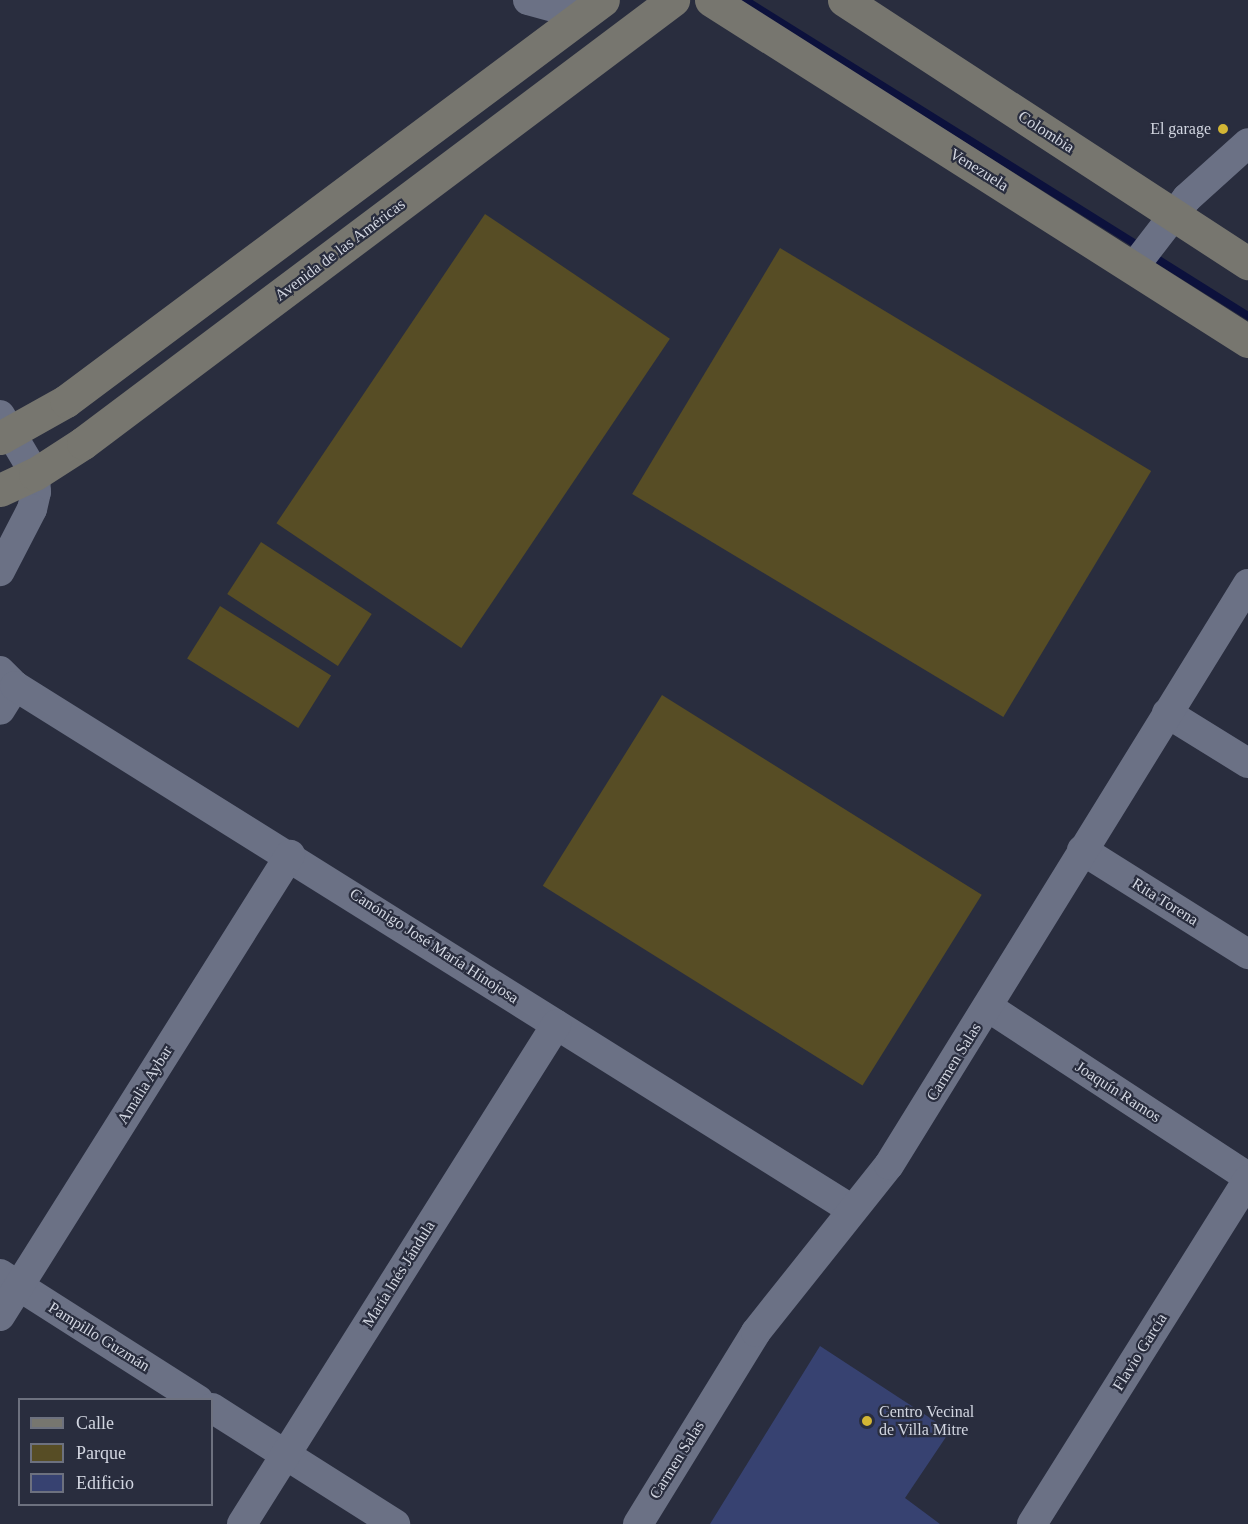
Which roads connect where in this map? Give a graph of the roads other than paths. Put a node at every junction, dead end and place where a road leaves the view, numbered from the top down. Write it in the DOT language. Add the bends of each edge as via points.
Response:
graph roads {
  1 [pos="528,0"];
  2 [pos="673,0"];
  3 [pos="711,0"];
  4 [pos="844,0"];
  5 [pos="593,8"];
  6 [pos="1248,143"];
  7 [pos="1172,214"];
  8 [pos="1248,263"];
  9 [pos="1133,268"];
  10 [pos="1248,341"];
  11 [pos="4,428"];
  12 [pos="35,474"];
  13 [pos="0,490"];
  14 [pos="0,571"];
  15 [pos="1248,584"];
  16 [pos="1238,624"];
  17 [pos="5,689"];
  18 [pos="1167,713"];
  19 [pos="1248,763"];
  20 [pos="1082,850"];
  21 [pos="290,855"];
  22 [pos="1248,954"];
  23 [pos="988,1007"];
  24 [pos="556,1024"];
  25 [pos="1248,1178"];
  26 [pos="851,1209"];
  27 [pos="9,1280"];
  28 [pos="0,1316"];
  29 [pos="195,1398"];
  30 [pos="213,1409"];
  31 [pos="285,1455"];
  32 [pos="242,1524"];
  33 [pos="395,1524"];
  34 [pos="638,1524"];
  35 [pos="1032,1524"];
  1 -- 5 [label="street"];
  2 -- 12 [label="main road, Avenida de las Américas" via="82,444"];
  3 -- 9 [label="main road, Venezuela"];
  4 -- 7 [label="main road, Colombia"];
  5 -- 11 [label="main road" via="66,401"];
  6 -- 7 [label="street"];
  7 -- 8 [label="main road, Colombia"];
  7 -- 9 [label="street"];
  9 -- 10 [label="main road, Venezuela"];
  11 -- 12 [label="street"];
  12 -- 13 [label="main road, Avenida de las Américas"];
  12 -- 14 [label="street" via="32,509"];
  15 -- 16 [label="street, Carmen Salas"];
  16 -- 18 [label="street, Carmen Salas"];
  17 -- 21 [label="street, Canónigo José María Hinojosa"];
  18 -- 19 [label="street"];
  18 -- 20 [label="street, Carmen Salas"];
  20 -- 22 [label="street, Rita Torena"];
  20 -- 23 [label="street, Carmen Salas"];
  21 -- 24 [label="street, Canónigo José María Hinojosa"];
  21 -- 27 [label="street, Amalia Aybar"];
  23 -- 25 [label="street, Joaquín Ramos"];
  23 -- 26 [label="street, Carmen Salas" via="888,1165"];
  24 -- 26 [label="street, Canónigo José María Hinojosa"];
  24 -- 31 [label="street, María Inés Jándula"];
  25 -- 35 [label="street, Flavio García"];
  26 -- 34 [label="street, Carmen Salas" via="756,1332"];
  27 -- 28 [label="street, Amalia Aybar"];
  27 -- 29 [label="street, Pampillo Guzmán"];
  30 -- 31 [label="street"];
  31 -- 32 [label="street, María Inés Jándula"];
  31 -- 33 [label="street"];
}
